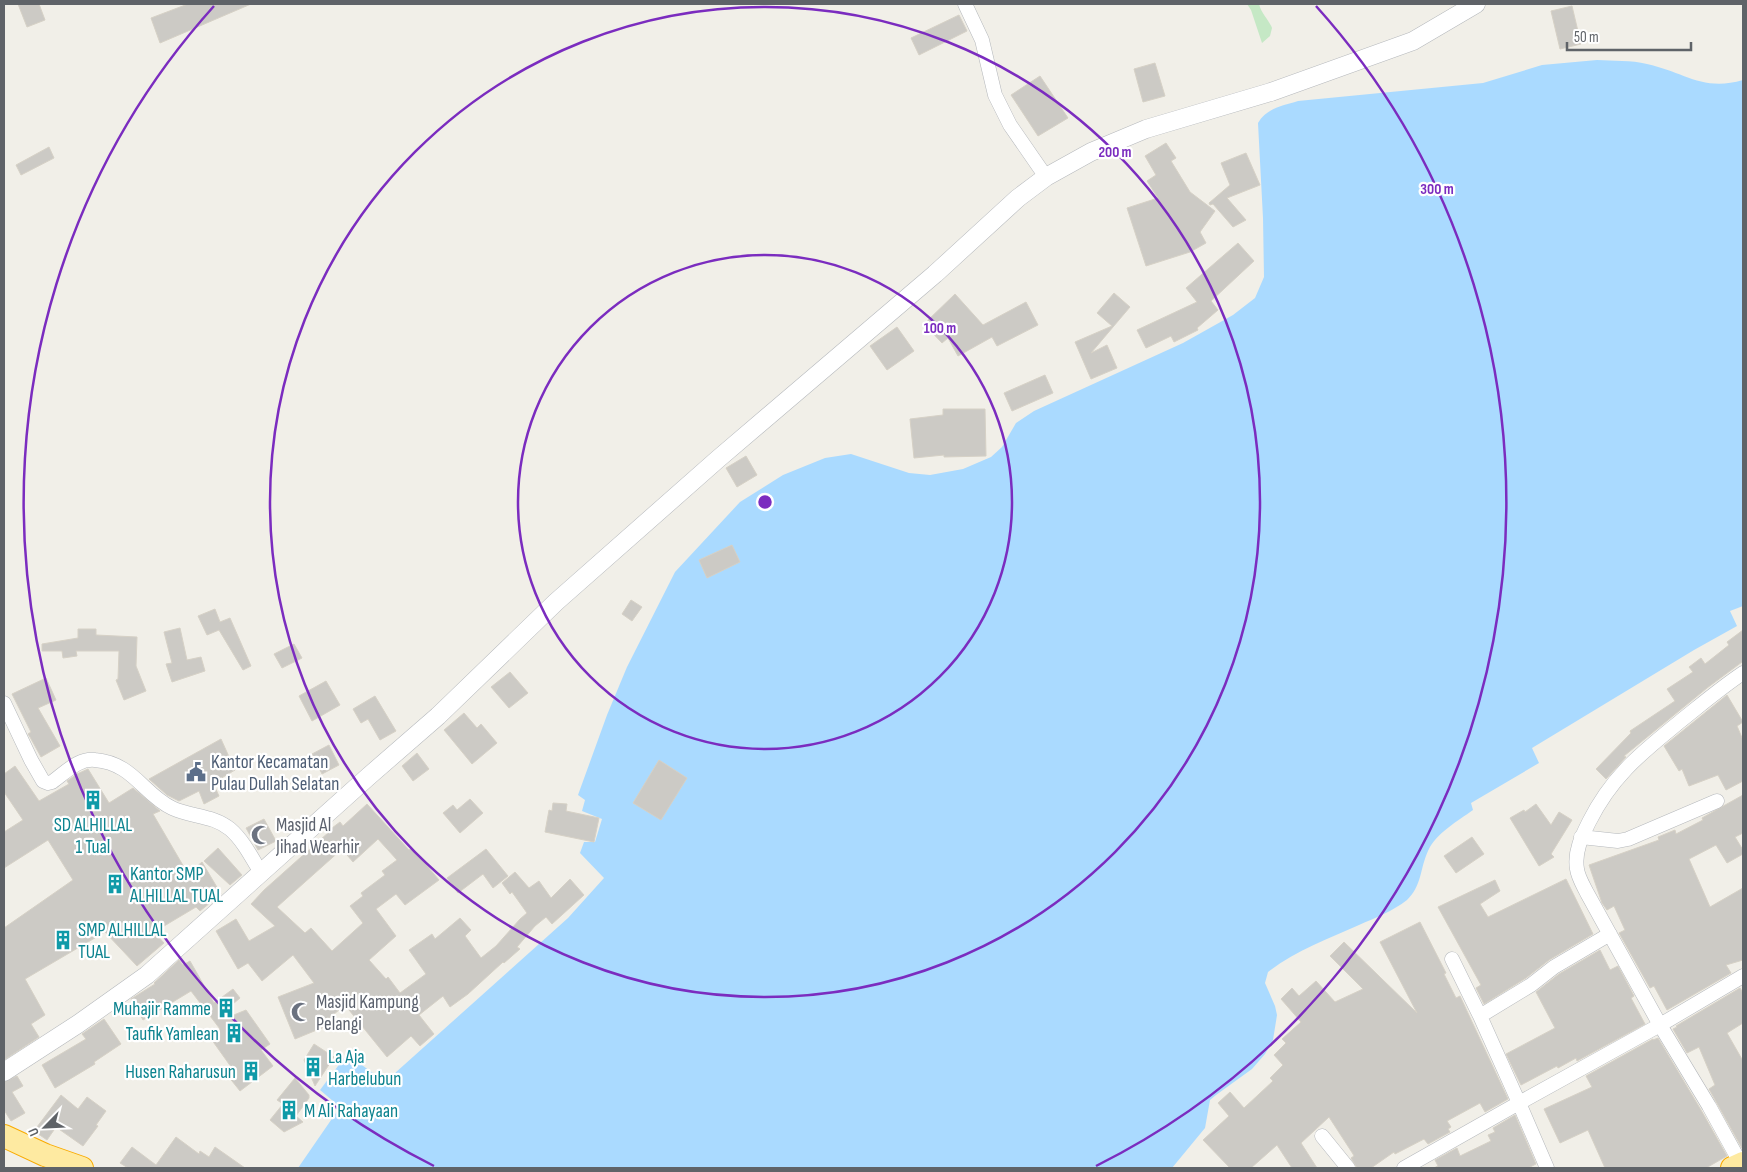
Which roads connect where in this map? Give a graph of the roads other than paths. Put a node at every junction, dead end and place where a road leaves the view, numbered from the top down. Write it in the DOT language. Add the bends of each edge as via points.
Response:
graph roads {
  1 [pos="965,4"];
  2 [pos="1476,4"];
  3 [pos="1046,177"];
  4 [pos="1743,672"];
  5 [pos="4,703"];
  6 [pos="1717,801"];
  7 [pos="1581,837"];
  8 [pos="261,872"];
  9 [pos="1610,934"];
  10 [pos="1452,959"];
  11 [pos="1743,976"];
  12 [pos="1480,1016"];
  13 [pos="1660,1025"];
  14 [pos="4,1072"];
  15 [pos="1519,1103"];
  16 [pos="4,1136"];
  17 [pos="1322,1136"];
  18 [pos="1739,1165"];
  19 [pos="82,1168"];
  20 [pos="1348,1168"];
  21 [pos="1404,1168"];
  22 [pos="1547,1168"];
  1 -- 3 [label="street" via="982,40 999,103 1010,125"];
  2 -- 3 [label="street" via="1413,40 1271,92 1138,132 1091,152"];
  3 -- 8 [label="street" via="556,602 438,716"];
  4 -- 7 [label="street" via="1633,760 1601,799"];
  5 -- 8 [label="street" via="44,781 52,782 83,760 115,764 170,807 203,816 230,829"];
  6 -- 7 [label="street" via="1628,839"];
  7 -- 9 [label="street" via="1576,862 1579,877"];
  8 -- 14 [label="street" via="130,988"];
  9 -- 12 [label="street"];
  9 -- 13 [label="street"];
  10 -- 12 [label="street"];
  11 -- 13 [label="street"];
  12 -- 15 [label="street"];
  13 -- 15 [label="street"];
  13 -- 18 [label="street" via="1709,1106"];
  15 -- 21 [label="street"];
  15 -- 22 [label="street"];
  16 -- 19 [label="highway"];
  17 -- 20 [label="street"];
}
